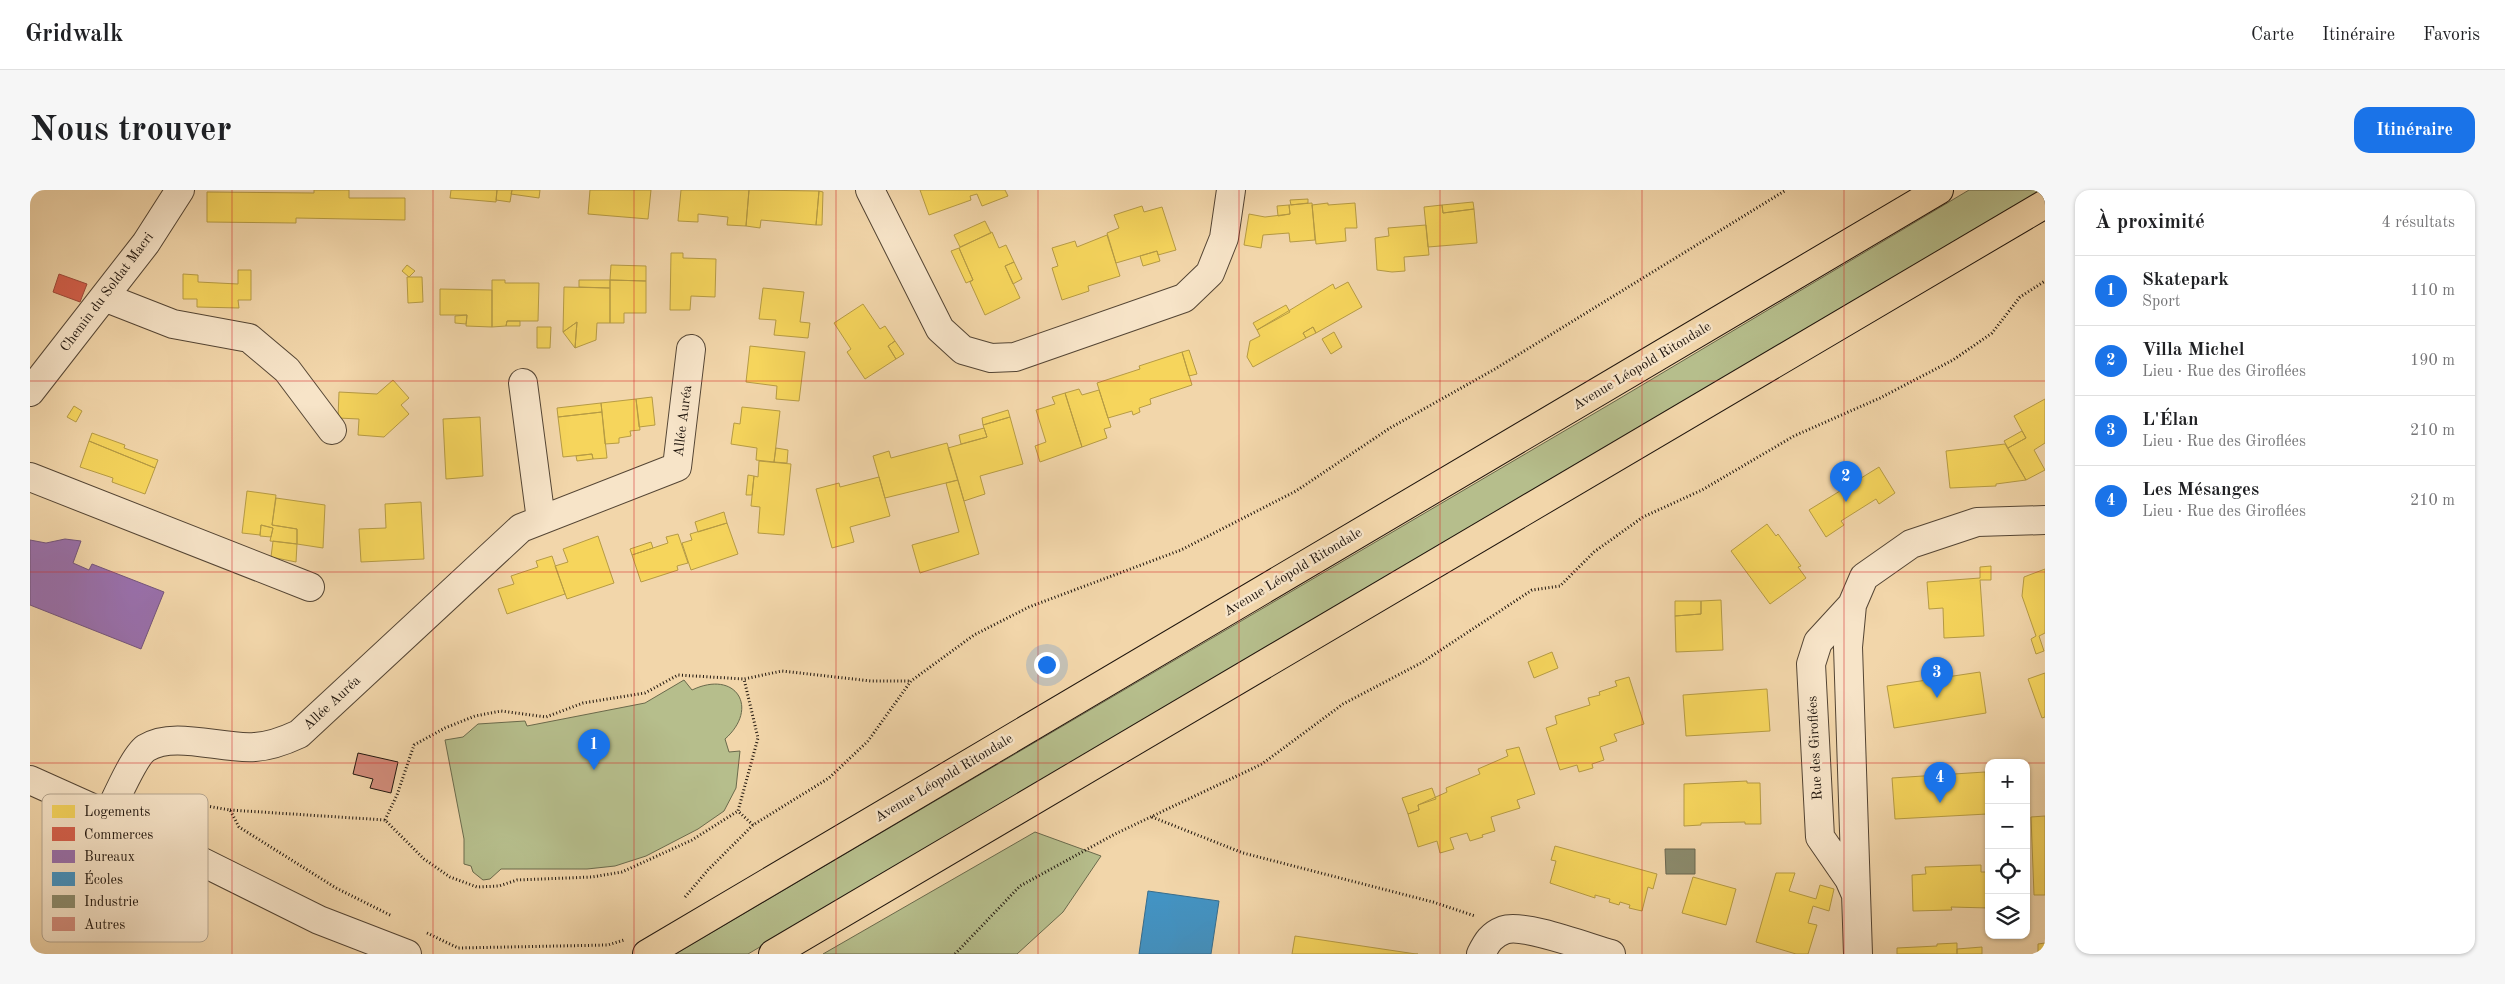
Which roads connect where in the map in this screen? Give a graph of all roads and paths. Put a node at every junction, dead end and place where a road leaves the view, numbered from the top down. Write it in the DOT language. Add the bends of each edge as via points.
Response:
graph roads {
  1 [pos="180,190"];
  2 [pos="870,190"];
  3 [pos="1232,190"];
  4 [pos="1786,190"];
  5 [pos="1939,190"];
  6 [pos="2045,204"];
  7 [pos="2045,282"];
  8 [pos="104,297"];
  9 [pos="691,349"];
  10 [pos="523,383"];
  11 [pos="30,392"];
  12 [pos="332,430"];
  13 [pos="30,477"];
  14 [pos="541,520"];
  15 [pos="2045,520"];
  16 [pos="310,587"];
  17 [pos="1852,604"];
  18 [pos="744,679"];
  19 [pos="911,681"];
  20 [pos="30,780"];
  21 [pos="62,794"];
  22 [pos="118,794"];
  23 [pos="208,806"];
  24 [pos="230,810"];
  25 [pos="738,811"];
  26 [pos="1151,817"];
  27 [pos="385,820"];
  28 [pos="753,825"];
  29 [pos="208,864"];
  30 [pos="1856,895"];
  31 [pos="683,899"];
  32 [pos="1466,912"];
  33 [pos="396,918"];
  34 [pos="319,920"];
  35 [pos="423,931"];
  36 [pos="637,946"];
  37 [pos="365,954"];
  38 [pos="407,954"];
  39 [pos="773,954"];
  40 [pos="955,954"];
  41 [pos="1481,954"];
  42 [pos="1610,954"];
  43 [pos="1858,954"];
  1 -- 8 [label="street, Chemin du Soldat Macri" via="146,243"];
  2 -- 3 [label="street" via="940,329 963,350 991,358 1015,358 1184,298 1210,273 1224,238"];
  4 -- 19 [label="path" via="1495,369 1390,428 1296,491 1181,550 1029,607 974,635"];
  5 -- 36 [label="highway, Avenue Léopold Ritondale"];
  6 -- 39 [label="highway"];
  7 -- 26 [label="path" via="2020,297 1992,332 1953,360 1880,398 1794,436 1702,490 1643,517 1594,552 1560,586 1532,590 1421,663 1343,704 1262,764"];
  8 -- 11 [label="street, Chemin du Soldat Macri"];
  8 -- 12 [label="street" via="173,324 249,338 287,370"];
  9 -- 14 [label="street, Allée Auréa" via="677,466"];
  10 -- 14 [label="street"];
  13 -- 16 [label="street"];
  14 -- 22 [label="street, Allée Auréa" via="521,528 299,734 277,744 254,748 173,741 146,748 137,758"];
  15 -- 17 [label="street, Rue des Giroflées" via="1977,522 1911,544 1864,577"];
  17 -- 30 [label="street, Rue des Giroflées" via="1848,647"];
  17 -- 30 [label="street, Rue des Giroflées" via="1818,642 1811,664 1820,837"];
  18 -- 19 [label="path" via="782,671 871,681"];
  18 -- 25 [label="path" via="758,738"];
  18 -- 27 [label="path" via="678,675 645,692 583,703 546,717 501,711 475,716 414,745"];
  19 -- 28 [label="path" via="868,741 829,778"];
  20 -- 21 [label="street"];
  23 -- 24 [label="path"];
  24 -- 27 [label="path"];
  24 -- 33 [label="path" via="239,827 336,888"];
  25 -- 27 [label="path" via="692,840 622,872 592,877 517,880 499,886 477,887 450,877 424,859"];
  25 -- 28 [label="path"];
  26 -- 32 [label="path" via="1243,853"];
  26 -- 40 [label="path" via="1020,886"];
  28 -- 31 [label="path"];
  29 -- 34 [label="street"];
  30 -- 43 [label="street, Rue des Giroflées"];
  34 -- 37 [label="street"];
  34 -- 38 [label="street"];
  35 -- 36 [label="path" via="458,948"];
  41 -- 42 [label="street" via="1488,938 1506,929 1526,929"];
}
